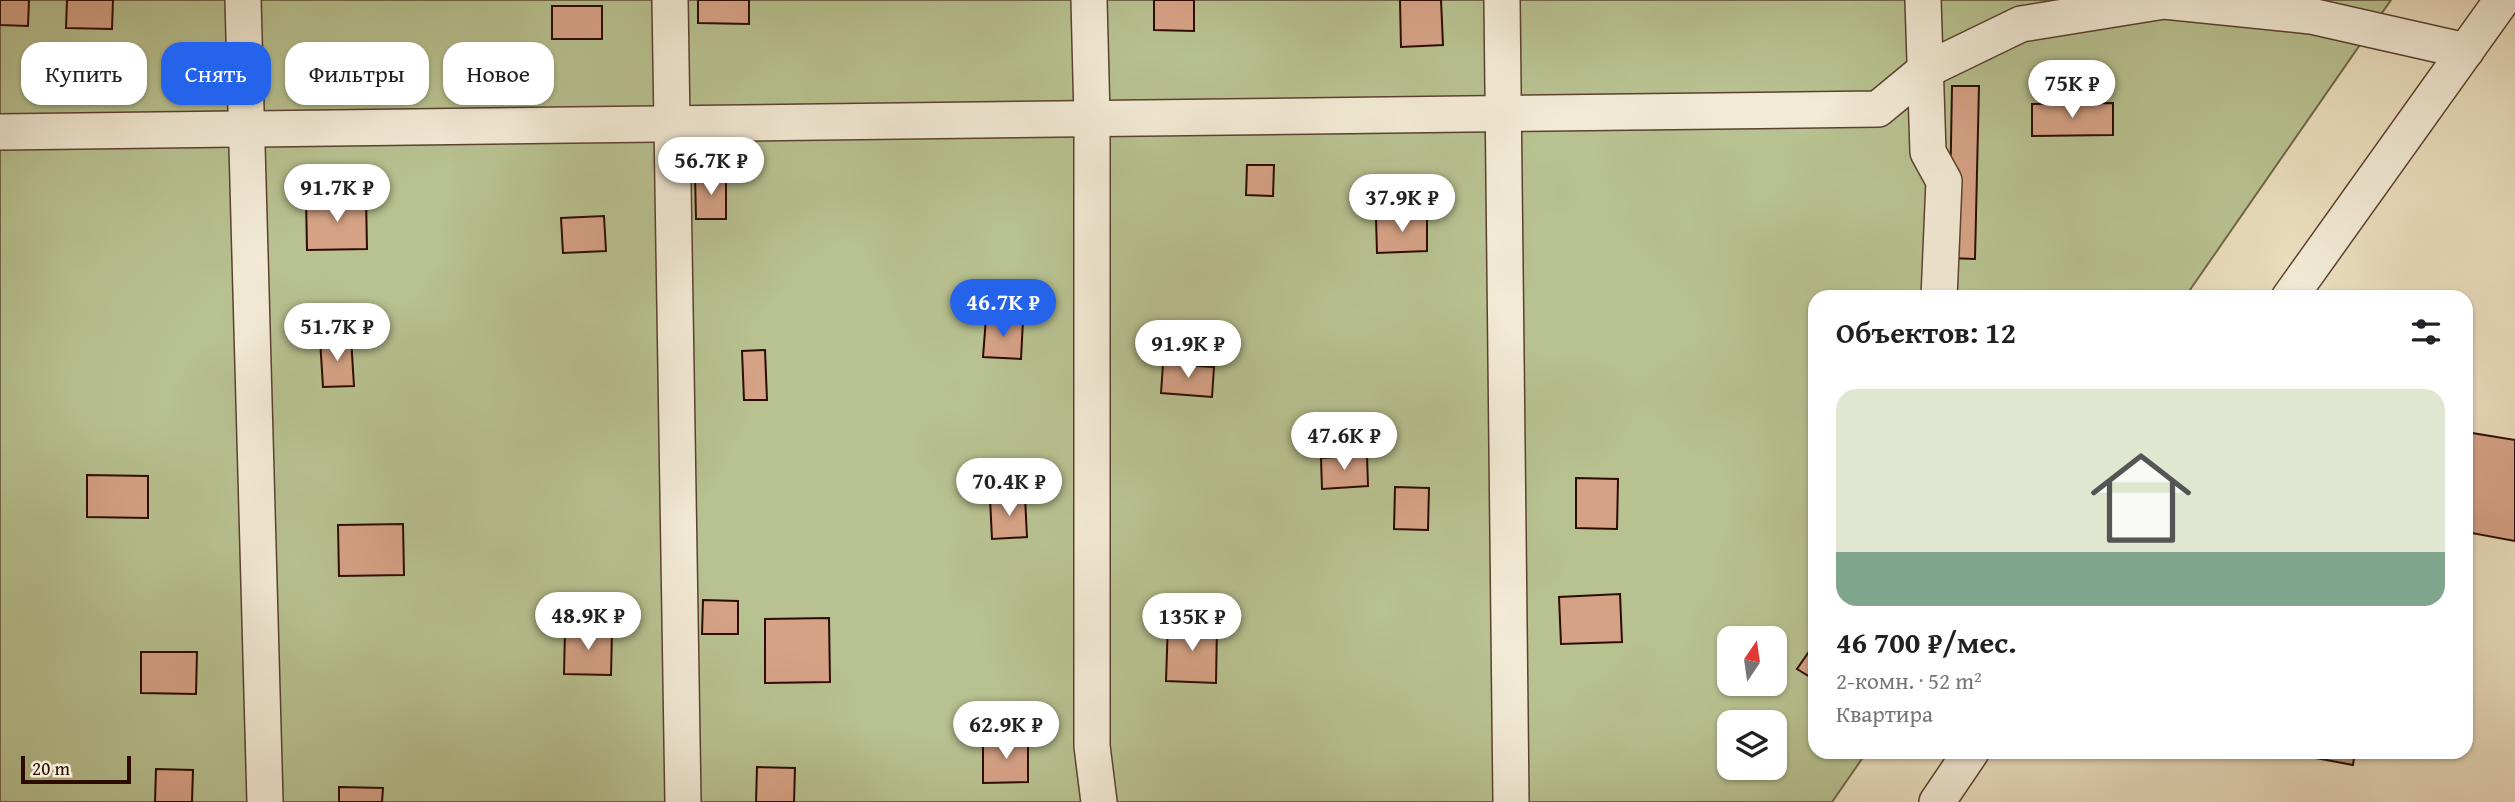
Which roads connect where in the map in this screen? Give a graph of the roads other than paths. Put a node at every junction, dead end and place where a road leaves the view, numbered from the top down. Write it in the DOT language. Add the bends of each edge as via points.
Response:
graph roads {
  1 [pos="243,0"];
  2 [pos="670,0"];
  3 [pos="1089,0"];
  4 [pos="1502,0"];
  5 [pos="1923,0"];
  6 [pos="2502,0"];
  7 [pos="2466,51"];
  8 [pos="1924,71"];
  9 [pos="1503,113"];
  10 [pos="1092,118"];
  11 [pos="672,124"];
  12 [pos="246,129"];
  13 [pos="0,132"];
  14 [pos="1940,290"];
  15 [pos="2295,290"];
  16 [pos="1966,759"];
  17 [pos="265,802"];
  18 [pos="683,802"];
  19 [pos="1099,802"];
  20 [pos="1511,802"];
  21 [pos="1937,802"];
  1 -- 12 [label="street"];
  2 -- 11 [label="street"];
  3 -- 10 [label="street"];
  4 -- 9 [label="street"];
  5 -- 8 [label="street"];
  6 -- 7 [label="street"];
  7 -- 8 [label="street" via="2311,16 2164,1 2021,24"];
  7 -- 15 [label="street"];
  8 -- 9 [label="street" via="1878,109"];
  8 -- 14 [label="street" via="1928,152 1944,181"];
  9 -- 10 [label="street"];
  9 -- 20 [label="street"];
  10 -- 11 [label="street"];
  10 -- 19 [label="street" via="1092,746"];
  11 -- 12 [label="street"];
  11 -- 18 [label="street"];
  12 -- 13 [label="street"];
  12 -- 17 [label="street"];
  16 -- 21 [label="street"];
}
